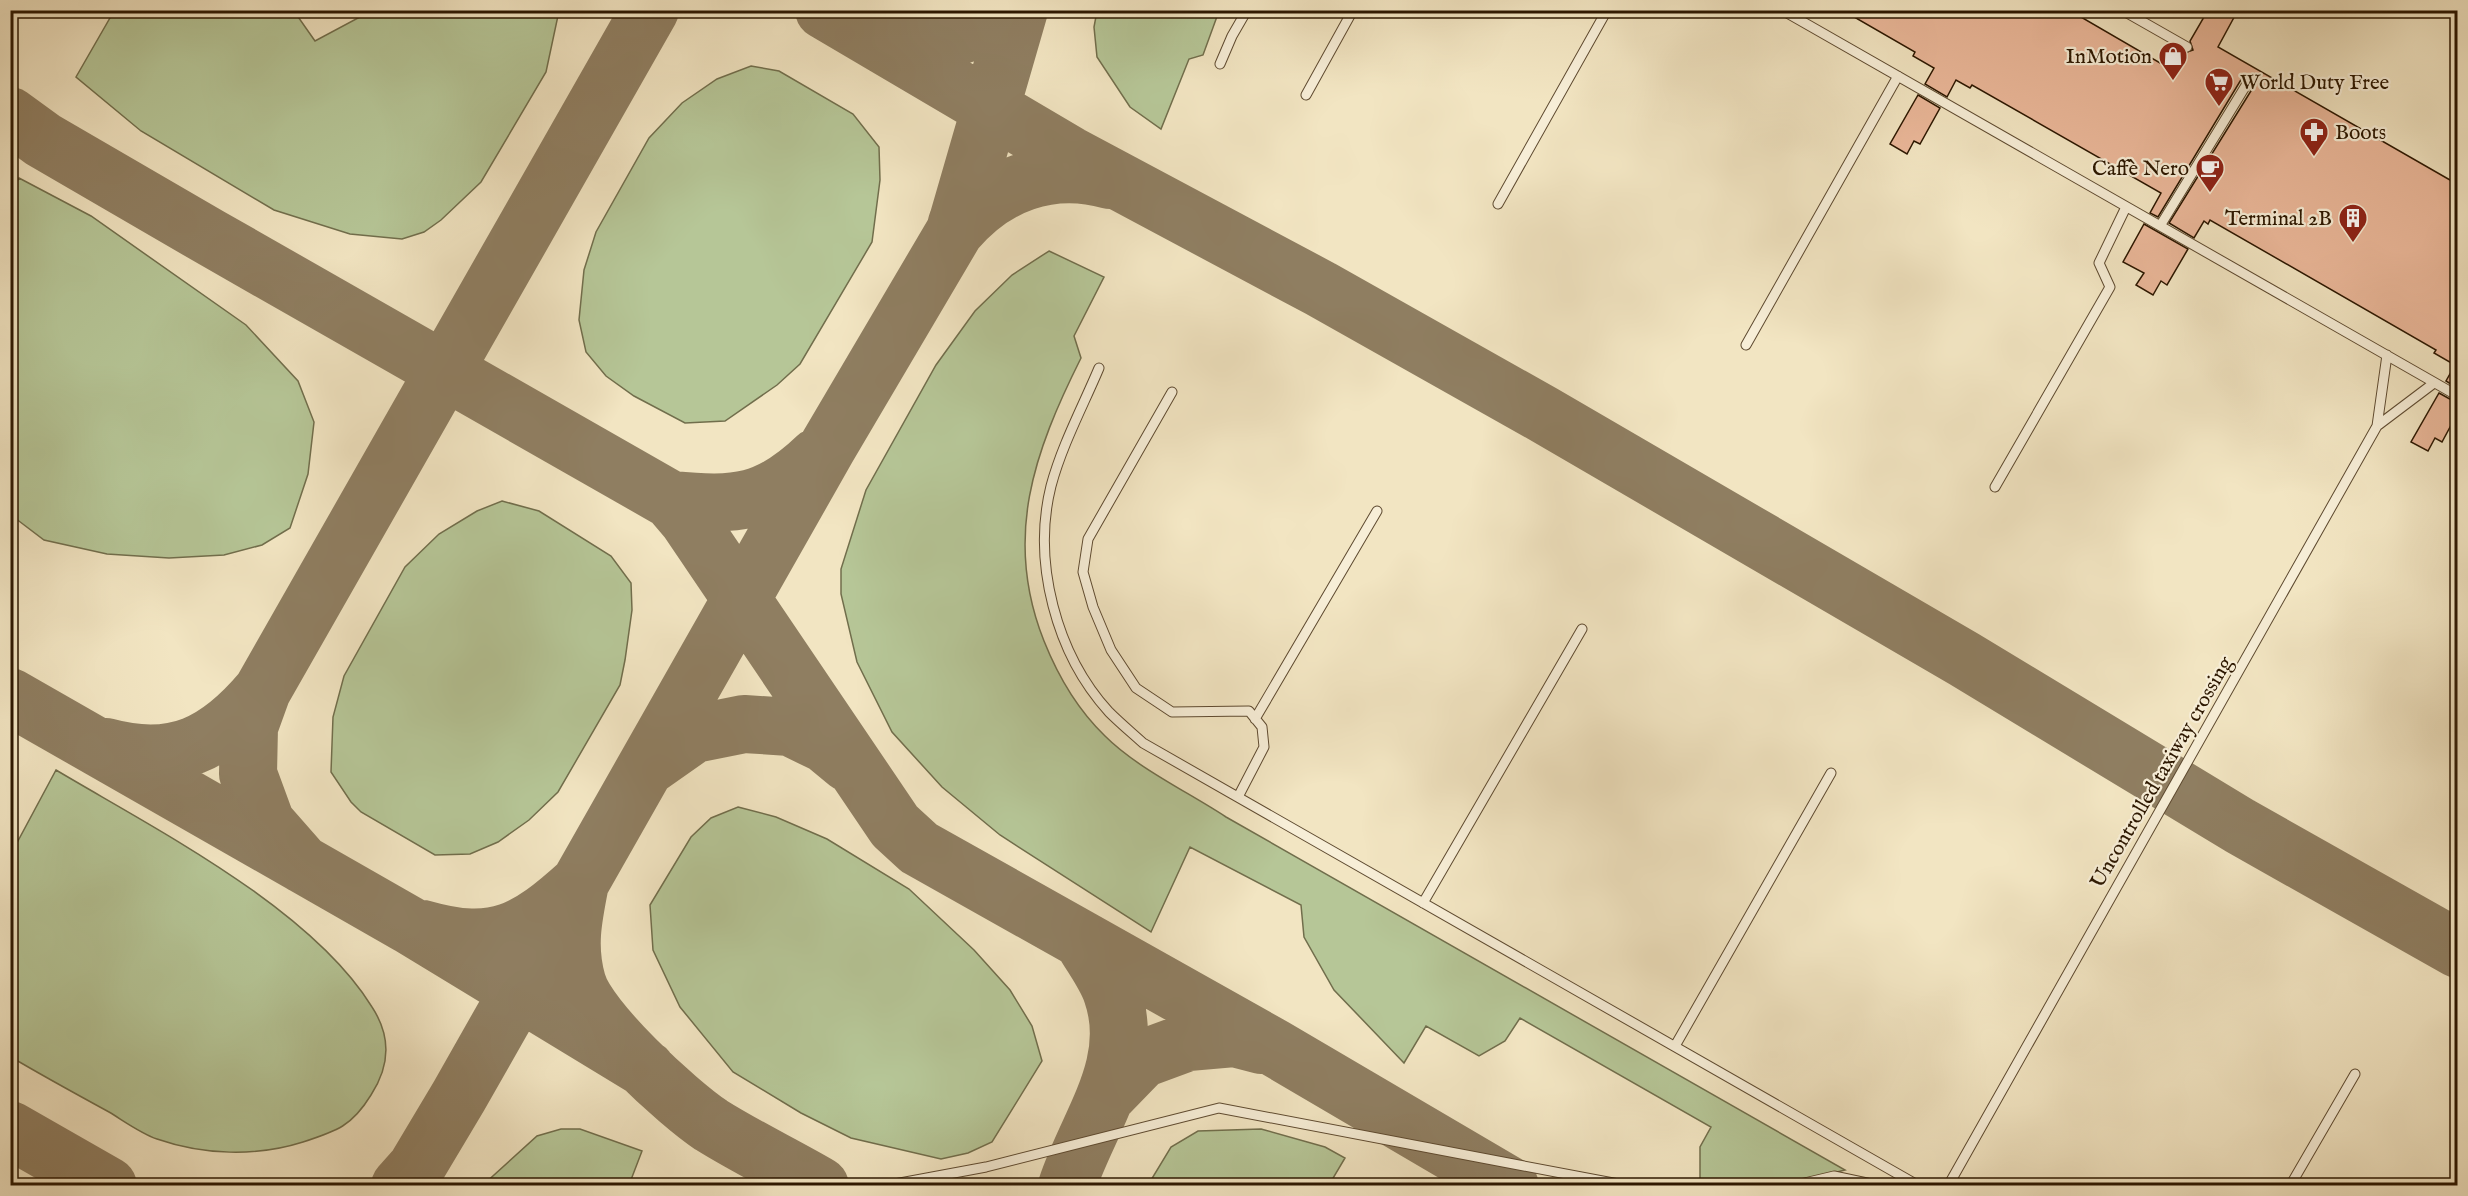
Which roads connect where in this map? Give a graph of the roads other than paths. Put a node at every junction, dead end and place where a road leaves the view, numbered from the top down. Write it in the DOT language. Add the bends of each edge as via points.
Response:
graph roads {
  1 [pos="1247,10"];
  2 [pos="1353,10"];
  3 [pos="1607,10"];
  4 [pos="1782,10"];
  5 [pos="2122,10"];
  6 [pos="2187,47"];
  7 [pos="1220,64"];
  8 [pos="1898,76"];
  9 [pos="2247,82"];
  10 [pos="1306,95"];
  11 [pos="1498,204"];
  12 [pos="2126,207"];
  13 [pos="2160,226"];
  14 [pos="1746,345"];
  15 [pos="2386,355"];
  16 [pos="1099,368"];
  17 [pos="2434,382"];
  18 [pos="1172,392"];
  19 [pos="2457,396"];
  20 [pos="2377,426"];
  21 [pos="1995,487"];
  22 [pos="1377,511"];
  23 [pos="1582,629"];
  24 [pos="1255,719"];
  25 [pos="1831,773"];
  26 [pos="1238,797"];
  27 [pos="1423,903"];
  28 [pos="1675,1046"];
  29 [pos="2355,1074"];
  30 [pos="884,1185"];
  31 [pos="1629,1185"];
  32 [pos="1792,1185"];
  33 [pos="1881,1185"];
  34 [pos="1919,1185"];
  35 [pos="1948,1185"];
  36 [pos="2290,1185"];
  1 -- 7 [label="lane"];
  2 -- 10 [label="lane"];
  3 -- 11 [label="lane"];
  4 -- 8 [label="lane"];
  5 -- 6 [label="lane"];
  8 -- 12 [label="lane"];
  8 -- 14 [label="lane"];
  9 -- 13 [label="lane"];
  12 -- 13 [label="lane"];
  12 -- 21 [label="lane" via="2099,263 2110,287"];
  13 -- 15 [label="lane"];
  15 -- 17 [label="lane"];
  15 -- 20 [label="lane"];
  16 -- 26 [label="lane" via="1063,450 1045,518 1044,550 1056,616 1069,650 1108,711 1143,743"];
  17 -- 19 [label="lane"];
  17 -- 20 [label="lane"];
  18 -- 24 [label="lane" via="1088,539 1083,572 1111,650 1136,688 1172,712 1249,711"];
  20 -- 35 [label="lane, Uncontrolled taxiway crossing"];
  22 -- 24 [label="lane"];
  23 -- 27 [label="lane"];
  24 -- 26 [label="lane" via="1262,727 1264,747"];
  25 -- 28 [label="lane"];
  26 -- 27 [label="lane"];
  27 -- 28 [label="lane"];
  28 -- 34 [label="lane"];
  29 -- 36 [label="lane"];
  30 -- 31 [label="lane" via="986,1167 1219,1108"];
  32 -- 33 [label="lane" via="1834,1176"];
}
